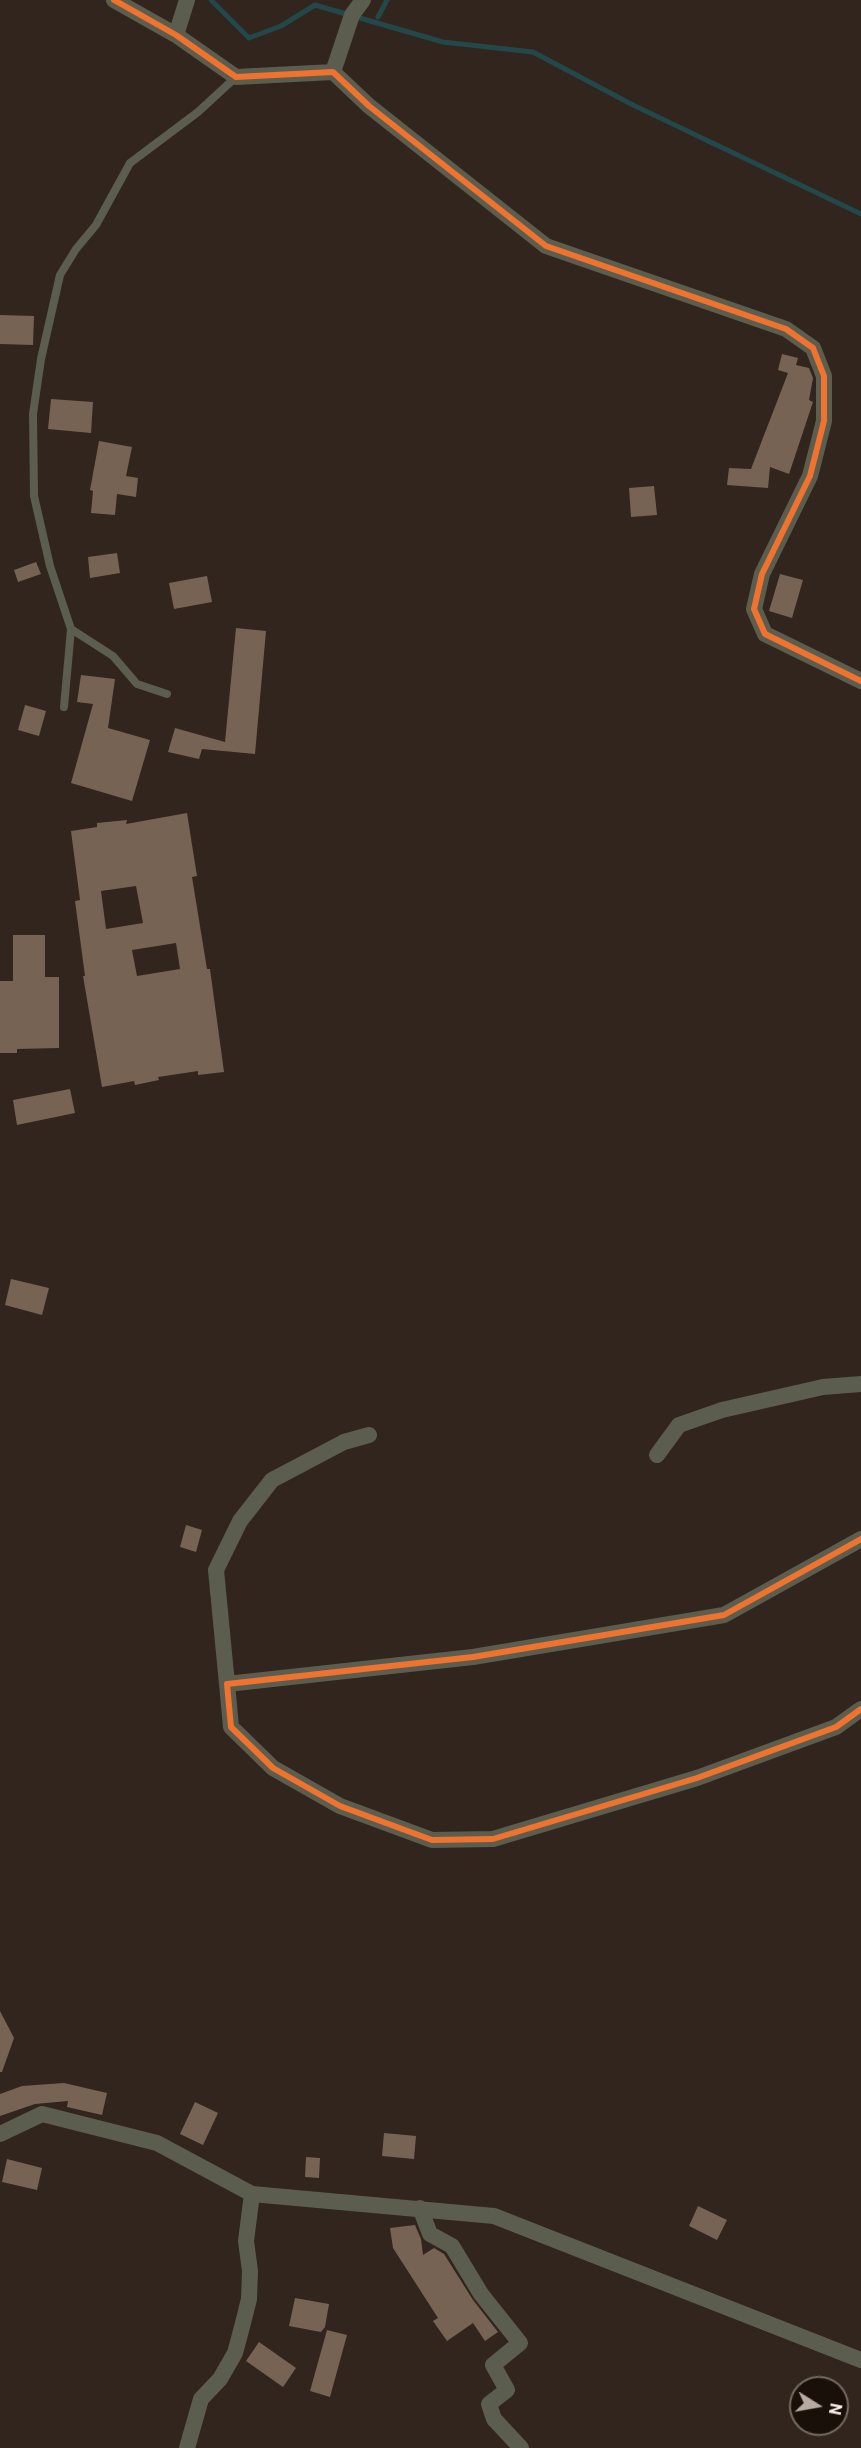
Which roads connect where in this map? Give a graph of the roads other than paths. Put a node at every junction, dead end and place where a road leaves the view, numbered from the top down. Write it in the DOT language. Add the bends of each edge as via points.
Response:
graph roads {
  1 [pos="114,0"];
  2 [pos="186,0"];
  3 [pos="363,0"];
  4 [pos="176,35"];
  5 [pos="333,72"];
  6 [pos="236,77"];
  7 [pos="71,629"];
  8 [pos="861,681"];
  9 [pos="167,694"];
  10 [pos="64,707"];
  11 [pos="861,1384"];
  12 [pos="369,1435"];
  13 [pos="657,1455"];
  14 [pos="861,1539"];
  15 [pos="227,1684"];
  16 [pos="861,1709"];
  17 [pos="0,2134"];
  18 [pos="252,2194"];
  19 [pos="420,2208"];
  20 [pos="861,2360"];
  21 [pos="187,2448"];
  22 [pos="520,2448"];
  1 -- 4 [label="street"];
  2 -- 4 [label="street"];
  3 -- 5 [label="street" via="352,15"];
  4 -- 6 [label="street"];
  5 -- 6 [label="street"];
  5 -- 8 [label="street" via="369,106 546,246 786,329 813,348 824,376 824,421 810,476 762,574 754,609 765,634"];
  6 -- 7 [label="lane" via="198,112 130,163 96,225 60,275 33,414 34,496 50,566"];
  7 -- 9 [label="lane" via="113,656 137,684"];
  7 -- 10 [label="lane"];
  11 -- 13 [label="street" via="823,1387 722,1410 679,1425"];
  12 -- 15 [label="street" via="344,1442 272,1480 240,1521 216,1570"];
  14 -- 15 [label="street" via="724,1615 472,1657"];
  15 -- 16 [label="street" via="231,1726 273,1768 340,1806 432,1840 493,1839 698,1778 836,1727"];
  17 -- 18 [label="street" via="42,2114 157,2143"];
  18 -- 19 [label="street"];
  18 -- 21 [label="street" via="246,2241 249,2299 242,2327 235,2353 220,2379 201,2399"];
  19 -- 20 [label="street" via="494,2216"];
  19 -- 22 [label="street" via="430,2234 452,2246 520,2343 493,2365 507,2390 489,2404 494,2419"];
}
